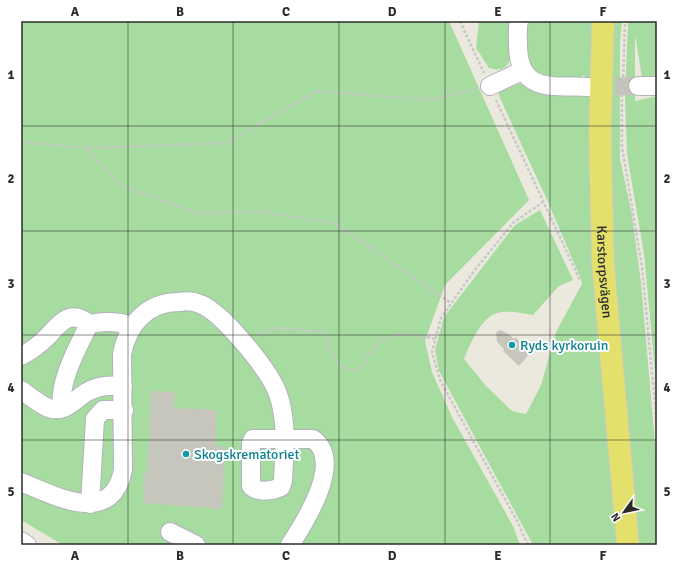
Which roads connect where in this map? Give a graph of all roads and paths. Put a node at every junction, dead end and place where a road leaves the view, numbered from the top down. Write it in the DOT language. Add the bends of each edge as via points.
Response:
graph roads {
  1 [pos="460,21"];
  2 [pos="519,21"];
  3 [pos="603,21"];
  4 [pos="625,21"];
  5 [pos="522,71"];
  6 [pos="490,86"];
  7 [pos="590,86"];
  8 [pos="638,86"];
  9 [pos="657,86"];
  10 [pos="21,142"];
  11 [pos="88,148"];
  12 [pos="543,202"];
  13 [pos="580,280"];
  14 [pos="451,303"];
  15 [pos="89,324"];
  16 [pos="133,326"];
  17 [pos="436,339"];
  18 [pos="243,343"];
  19 [pos="21,356"];
  20 [pos="123,386"];
  21 [pos="21,390"];
  22 [pos="62,408"];
  23 [pos="124,410"];
  24 [pos="657,425"];
  25 [pos="21,482"];
  26 [pos="90,504"];
  27 [pos="170,532"];
  28 [pos="21,541"];
  29 [pos="27,545"];
  30 [pos="196,545"];
  31 [pos="290,545"];
  32 [pos="528,545"];
  33 [pos="628,545"];
  1 -- 6 [label="path"];
  2 -- 5 [label="street" via="518,57"];
  3 -- 33 [label="main road, Karstorpsvägen" via="600,134 603,264"];
  4 -- 24 [label="path" via="622,147 642,267"];
  5 -- 6 [label="street"];
  5 -- 7 [label="street" via="528,79 542,85"];
  6 -- 11 [label="path" via="430,100 316,91 227,143"];
  6 -- 12 [label="path"];
  8 -- 9 [label="street"];
  10 -- 11 [label="path"];
  11 -- 14 [label="path" via="120,184 198,213 262,212 335,223"];
  12 -- 13 [label="path"];
  12 -- 14 [label="path" via="513,223"];
  14 -- 17 [label="path" via="441,318"];
  15 -- 16 [label="street" via="103,321"];
  15 -- 19 [label="street" via="82,318 67,318 36,347"];
  15 -- 22 [label="street" via="63,387 60,398"];
  16 -- 18 [label="street" via="148,309 157,305 167,302 191,302 213,312"];
  16 -- 20 [label="street" via="127,335 122,354"];
  17 -- 18 [label="path" via="417,334 384,338 377,343 362,366 352,372 336,362 324,332 277,328 249,337"];
  17 -- 32 [label="path" via="432,352 440,380"];
  18 -- 31 [label="street" via="275,387 283,413 285,439 313,439 322,448 325,461 315,500"];
  20 -- 22 [label="street" via="109,385 97,388"];
  20 -- 23 [label="street"];
  21 -- 22 [label="street" via="50,409"];
  23 -- 26 [label="street" via="122,476 109,496"];
  23 -- 26 [label="street" via="103,410 95,419"];
  25 -- 26 [label="street" via="72,502"];
  27 -- 30 [label="street"];
  28 -- 29 [label="street"];
}
